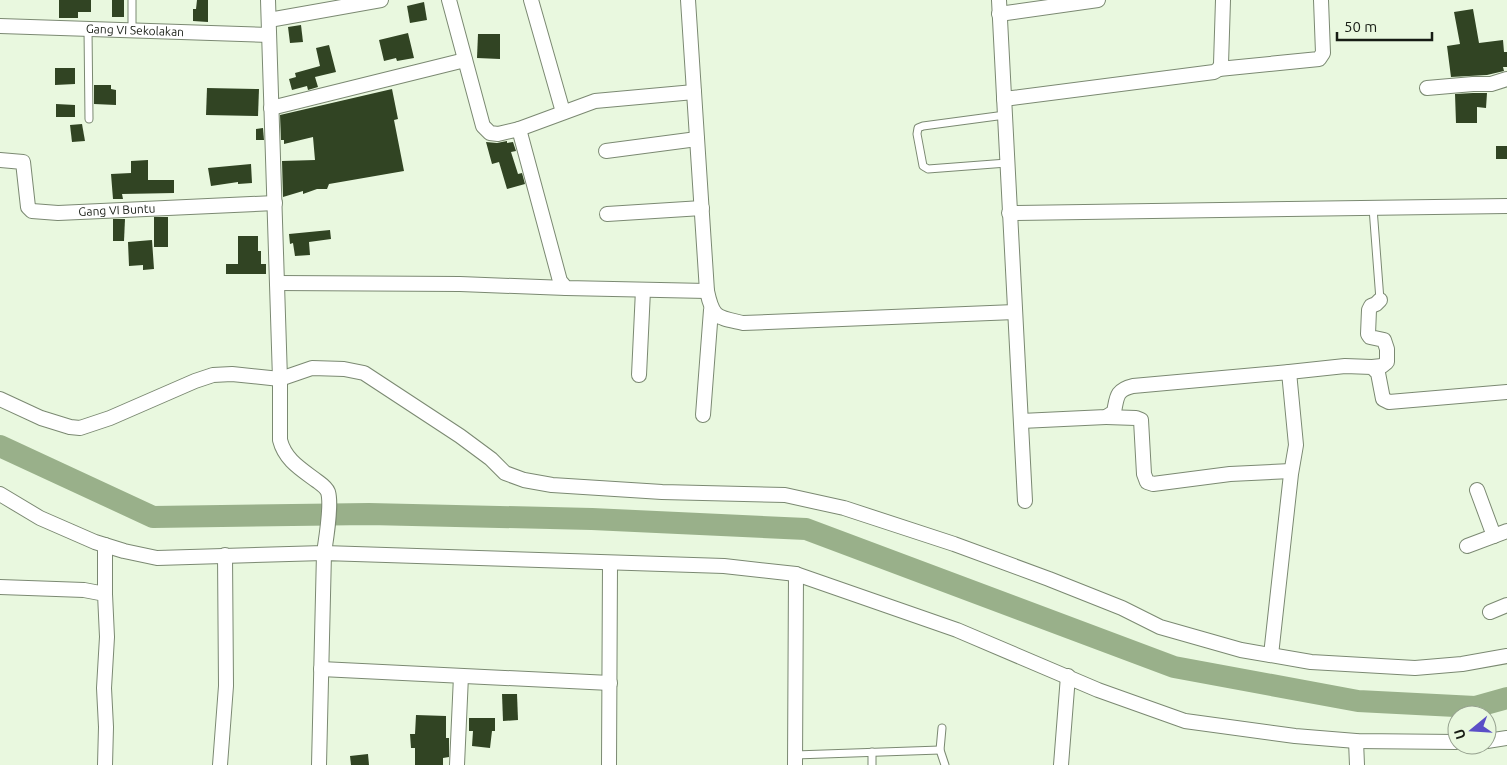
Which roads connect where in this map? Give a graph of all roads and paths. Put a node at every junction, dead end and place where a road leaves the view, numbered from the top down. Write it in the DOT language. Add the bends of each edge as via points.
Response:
graph roads {
  1 [pos="132,0"];
  2 [pos="268,0"];
  3 [pos="381,0"];
  4 [pos="449,0"];
  5 [pos="531,0"];
  6 [pos="688,0"];
  7 [pos="999,0"];
  8 [pos="1098,0"];
  9 [pos="1223,0"];
  10 [pos="1321,0"];
  11 [pos="1000,14"];
  12 [pos="269,20"];
  13 [pos="0,26"];
  14 [pos="88,29"];
  15 [pos="132,30"];
  16 [pos="269,35"];
  17 [pos="465,60"];
  18 [pos="1218,69"];
  19 [pos="1507,79"];
  20 [pos="1427,88"];
  21 [pos="694,92"];
  22 [pos="1004,99"];
  23 [pos="271,108"];
  24 [pos="563,112"];
  25 [pos="1005,115"];
  26 [pos="89,119"];
  27 [pos="519,129"];
  28 [pos="697,138"];
  29 [pos="606,151"];
  30 [pos="0,160"];
  31 [pos="1007,163"];
  32 [pos="274,203"];
  33 [pos="1507,206"];
  34 [pos="702,208"];
  35 [pos="1374,208"];
  36 [pos="1009,213"];
  37 [pos="608,214"];
  38 [pos="277,283"];
  39 [pos="566,288"];
  40 [pos="643,290"];
  41 [pos="707,291"];
  42 [pos="1380,300"];
  43 [pos="711,310"];
  44 [pos="1015,312"];
  45 [pos="1372,367"];
  46 [pos="1289,372"];
  47 [pos="638,375"];
  48 [pos="280,379"];
  49 [pos="1507,392"];
  50 [pos="0,399"];
  51 [pos="702,415"];
  52 [pos="1106,417"];
  53 [pos="1021,422"];
  54 [pos="1291,471"];
  55 [pos="1477,490"];
  56 [pos="0,494"];
  57 [pos="1025,501"];
  58 [pos="1500,533"];
  59 [pos="105,545"];
  60 [pos="1468,546"];
  61 [pos="324,553"];
  62 [pos="225,555"];
  63 [pos="610,564"];
  64 [pos="796,574"];
  65 [pos="0,587"];
  66 [pos="105,594"];
  67 [pos="1507,605"];
  68 [pos="1490,612"];
  69 [pos="1271,655"];
  70 [pos="1507,656"];
  71 [pos="321,669"];
  72 [pos="461,676"];
  73 [pos="1068,676"];
  74 [pos="610,683"];
  75 [pos="942,728"];
  76 [pos="1356,741"];
  77 [pos="1447,742"];
  78 [pos="940,750"];
  79 [pos="872,752"];
  80 [pos="795,760"];
  81 [pos="105,765"];
  82 [pos="220,765"];
  83 [pos="319,765"];
  84 [pos="457,765"];
  85 [pos="609,765"];
  86 [pos="872,765"];
  87 [pos="945,765"];
  88 [pos="1061,765"];
  89 [pos="1357,765"];
  1 -- 15 [label="lane"];
  2 -- 12 [label="street"];
  3 -- 12 [label="street"];
  4 -- 17 [label="street"];
  5 -- 24 [label="street"];
  6 -- 21 [label="street"];
  7 -- 11 [label="street"];
  8 -- 11 [label="street"];
  9 -- 18 [label="street" via="1221,64"];
  10 -- 18 [label="street" via="1323,53 1319,59"];
  11 -- 22 [label="street"];
  12 -- 16 [label="street"];
  13 -- 14 [label="street, Gang VI Sekolakan"];
  14 -- 15 [label="street, Gang VI Sekolakan"];
  14 -- 26 [label="lane"];
  15 -- 16 [label="street, Gang VI Sekolakan"];
  16 -- 23 [label="street"];
  17 -- 23 [label="street"];
  17 -- 27 [label="street" via="483,126 490,133 498,134"];
  18 -- 22 [label="street" via="1208,74"];
  19 -- 20 [label="street" via="1491,84"];
  21 -- 24 [label="street" via="595,102"];
  21 -- 28 [label="street"];
  22 -- 25 [label="street"];
  23 -- 32 [label="street"];
  24 -- 27 [label="street"];
  25 -- 31 [label="street"];
  25 -- 31 [label="lane" via="923,126 918,128 917,134 923,166 928,169"];
  27 -- 39 [label="street" via="560,281"];
  28 -- 29 [label="street"];
  28 -- 34 [label="street"];
  30 -- 32 [label="street, Gang VI Buntu" via="23,162 28,207 32,211 58,213"];
  31 -- 36 [label="street"];
  32 -- 38 [label="street"];
  33 -- 35 [label="street"];
  34 -- 37 [label="street"];
  34 -- 41 [label="street"];
  35 -- 36 [label="street"];
  35 -- 42 [label="lane"];
  36 -- 44 [label="street"];
  38 -- 39 [label="street"];
  38 -- 48 [label="street"];
  39 -- 40 [label="street"];
  40 -- 41 [label="street"];
  40 -- 47 [label="street"];
  41 -- 43 [label="street"];
  42 -- 45 [label="street" via="1369,310 1368,334 1384,340 1387,362"];
  43 -- 44 [label="street" via="720,318 742,323"];
  43 -- 51 [label="street"];
  44 -- 53 [label="street"];
  45 -- 46 [label="street" via="1346,366"];
  45 -- 49 [label="street" via="1378,373 1383,398 1389,402"];
  46 -- 52 [label="street" via="1124,388 1118,394 1114,412"];
  46 -- 54 [label="street" via="1296,445"];
  48 -- 50 [label="street" via="213,375 80,428 41,418"];
  48 -- 61 [label="street" via="282,448 291,461 327,490 329,502"];
  48 -- 69 [label="street" via="312,368 344,368 364,373 460,436 505,473 524,480 552,485 662,492 785,495 844,508 1041,575 1160,626 1241,650"];
  52 -- 53 [label="street"];
  52 -- 54 [label="street" via="1141,420 1144,474 1147,482 1153,484 1230,474"];
  53 -- 57 [label="street"];
  54 -- 69 [label="street"];
  55 -- 58 [label="street"];
  56 -- 59 [label="street" via="40,518"];
  58 -- 60 [label="street"];
  59 -- 62 [label="street" via="157,558"];
  59 -- 66 [label="street"];
  61 -- 62 [label="street"];
  61 -- 63 [label="street"];
  61 -- 71 [label="street"];
  62 -- 82 [label="street" via="226,686"];
  63 -- 64 [label="street" via="724,566"];
  63 -- 74 [label="street"];
  64 -- 73 [label="street" via="957,630"];
  64 -- 80 [label="street"];
  65 -- 66 [label="street" via="84,590"];
  66 -- 81 [label="street" via="108,637 104,688"];
  67 -- 68 [label="street"];
  69 -- 70 [label="street" via="1311,662 1415,668"];
  71 -- 72 [label="street"];
  71 -- 83 [label="street"];
  72 -- 74 [label="street"];
  72 -- 84 [label="street"];
  73 -- 76 [label="street" via="1185,721"];
  73 -- 88 [label="street"];
  74 -- 85 [label="street"];
  75 -- 78 [label="lane"];
  76 -- 77 [label="street"];
  76 -- 89 [label="street"];
  78 -- 79 [label="lane"];
  78 -- 87 [label="lane"];
  79 -- 80 [label="lane"];
  79 -- 86 [label="lane"];
}
